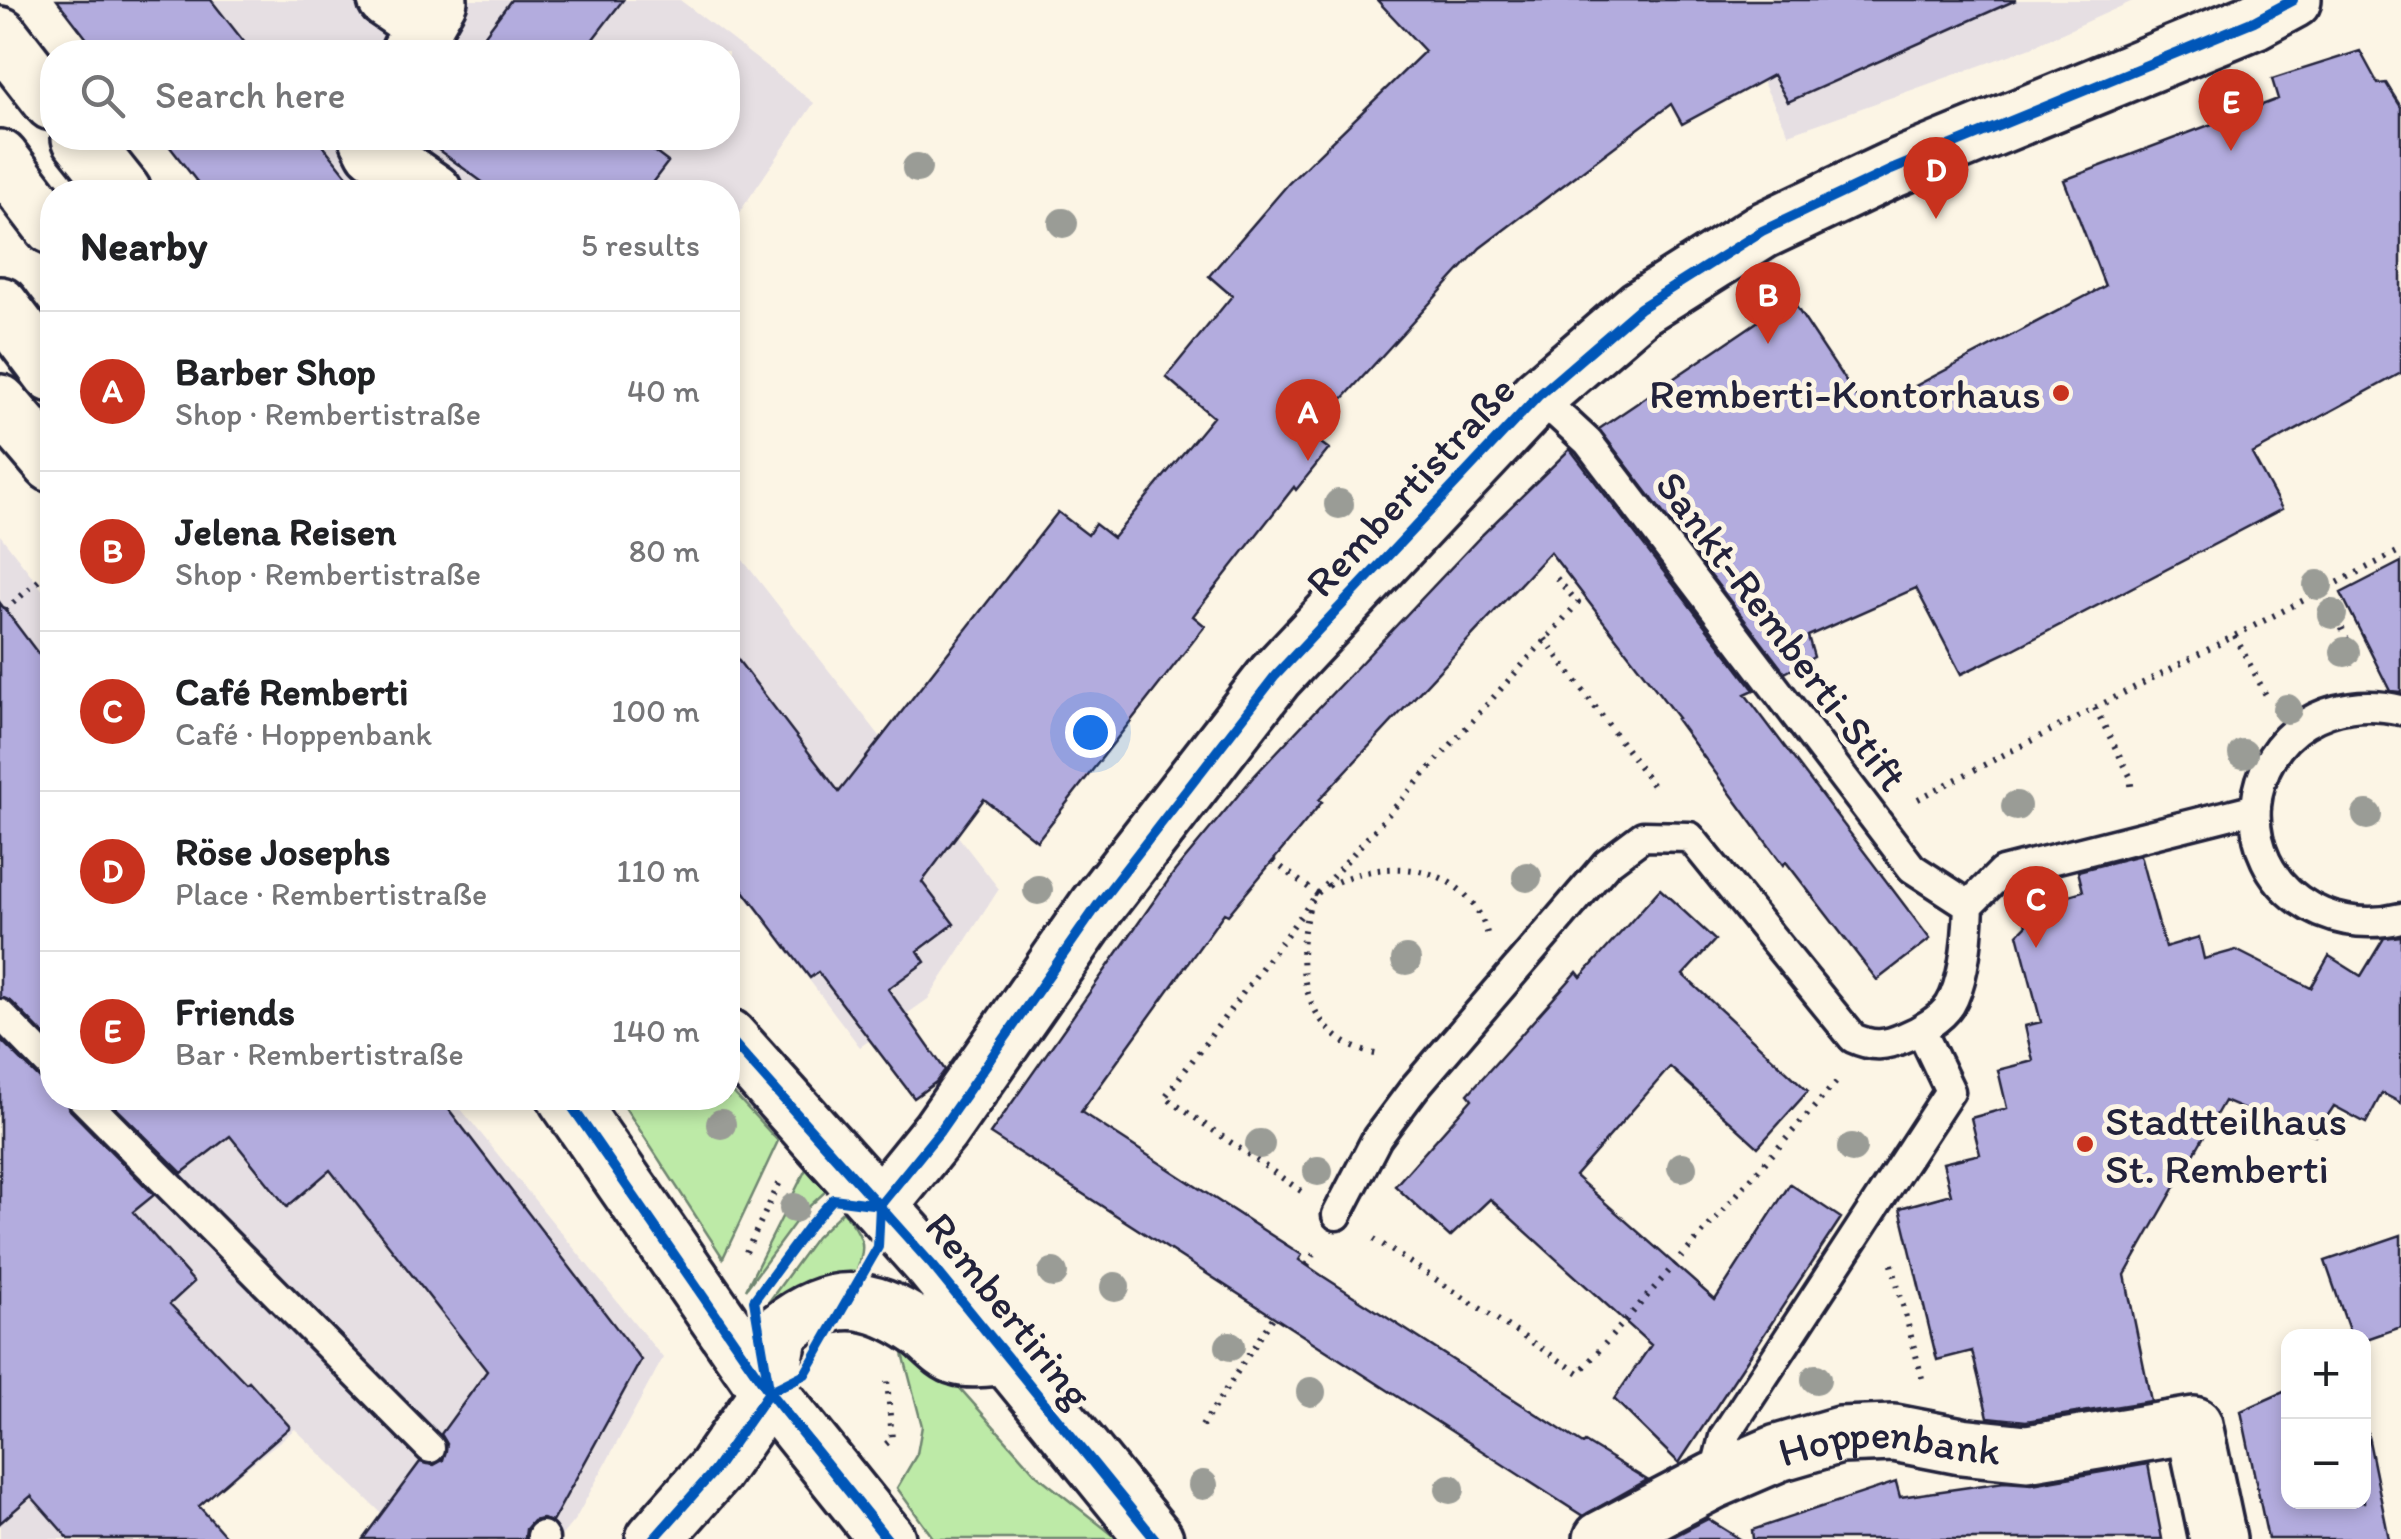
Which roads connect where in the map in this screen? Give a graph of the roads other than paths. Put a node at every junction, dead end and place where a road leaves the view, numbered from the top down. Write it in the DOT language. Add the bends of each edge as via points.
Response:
graph roads {
  1 [pos="2293,0"];
  2 [pos="0,35"];
  3 [pos="40,87"];
  4 [pos="90,150"];
  5 [pos="374,150"];
  6 [pos="0,158"];
  7 [pos="113,180"];
  8 [pos="417,180"];
  9 [pos="40,210"];
  10 [pos="0,306"];
  11 [pos="40,358"];
  12 [pos="1538,396"];
  13 [pos="0,403"];
  14 [pos="40,450"];
  15 [pos="2389,707"];
  16 [pos="2256,808"];
  17 [pos="1968,905"];
  18 [pos="2401,918"];
  19 [pos="0,1014"];
  20 [pos="1922,1030"];
  21 [pos="740,1050"];
  22 [pos="40,1055"];
  23 [pos="94,1110"];
  24 [pos="574,1110"];
  25 [pos="880,1206"];
  26 [pos="1337,1216"];
  27 [pos="1005,1357"];
  28 [pos="770,1392"];
  29 [pos="430,1448"];
  30 [pos="1713,1481"];
  31 [pos="654,1539"];
  32 [pos="888,1539"];
  33 [pos="1155,1539"];
  34 [pos="1602,1539"];
  35 [pos="2218,1539"];
  1 -- 12 [label="main road, Rembertistraße" via="1762,231 1640,308"];
  2 -- 3 [label="main road"];
  4 -- 7 [label="main road"];
  5 -- 8 [label="main road"];
  6 -- 9 [label="main road"];
  10 -- 11 [label="main road"];
  12 -- 17 [label="lane, Sankt-Remberti-Stift" via="1588,442 1912,868"];
  12 -- 25 [label="main road, Rembertistraße" via="1275,676 1108,890"];
  13 -- 14 [label="main road"];
  15 -- 16 [label="lane" via="2341,706 2308,720 2263,774"];
  16 -- 17 [label="lane" via="2002,872"];
  16 -- 18 [label="lane" via="2260,846 2277,879 2304,906 2339,921"];
  17 -- 20 [label="lane" via="1968,946 1950,1006"];
  19 -- 22 [label="lane"];
  20 -- 26 [label="lane" via="1888,1044 1870,1046 1853,1038 1690,837 1643,836 1607,863 1377,1138"];
  20 -- 30 [label="lane" via="1950,1092 1724,1437"];
  21 -- 25 [label="main road, Rembertiring"];
  23 -- 29 [label="lane"];
  24 -- 28 [label="main road"];
  25 -- 27 [label="main road, Rembertiring"];
  27 -- 28 [label="main road" via="957,1357 906,1321 848,1299 813,1307 780,1331"];
  27 -- 33 [label="main road, Rembertiring"];
  28 -- 31 [label="main road"];
  28 -- 32 [label="main road"];
  30 -- 34 [label="main road, Hoppenbank"];
  30 -- 35 [label="main road, Hoppenbank" via="1778,1452 1840,1435 1894,1433 2027,1452 2194,1425"];
}
